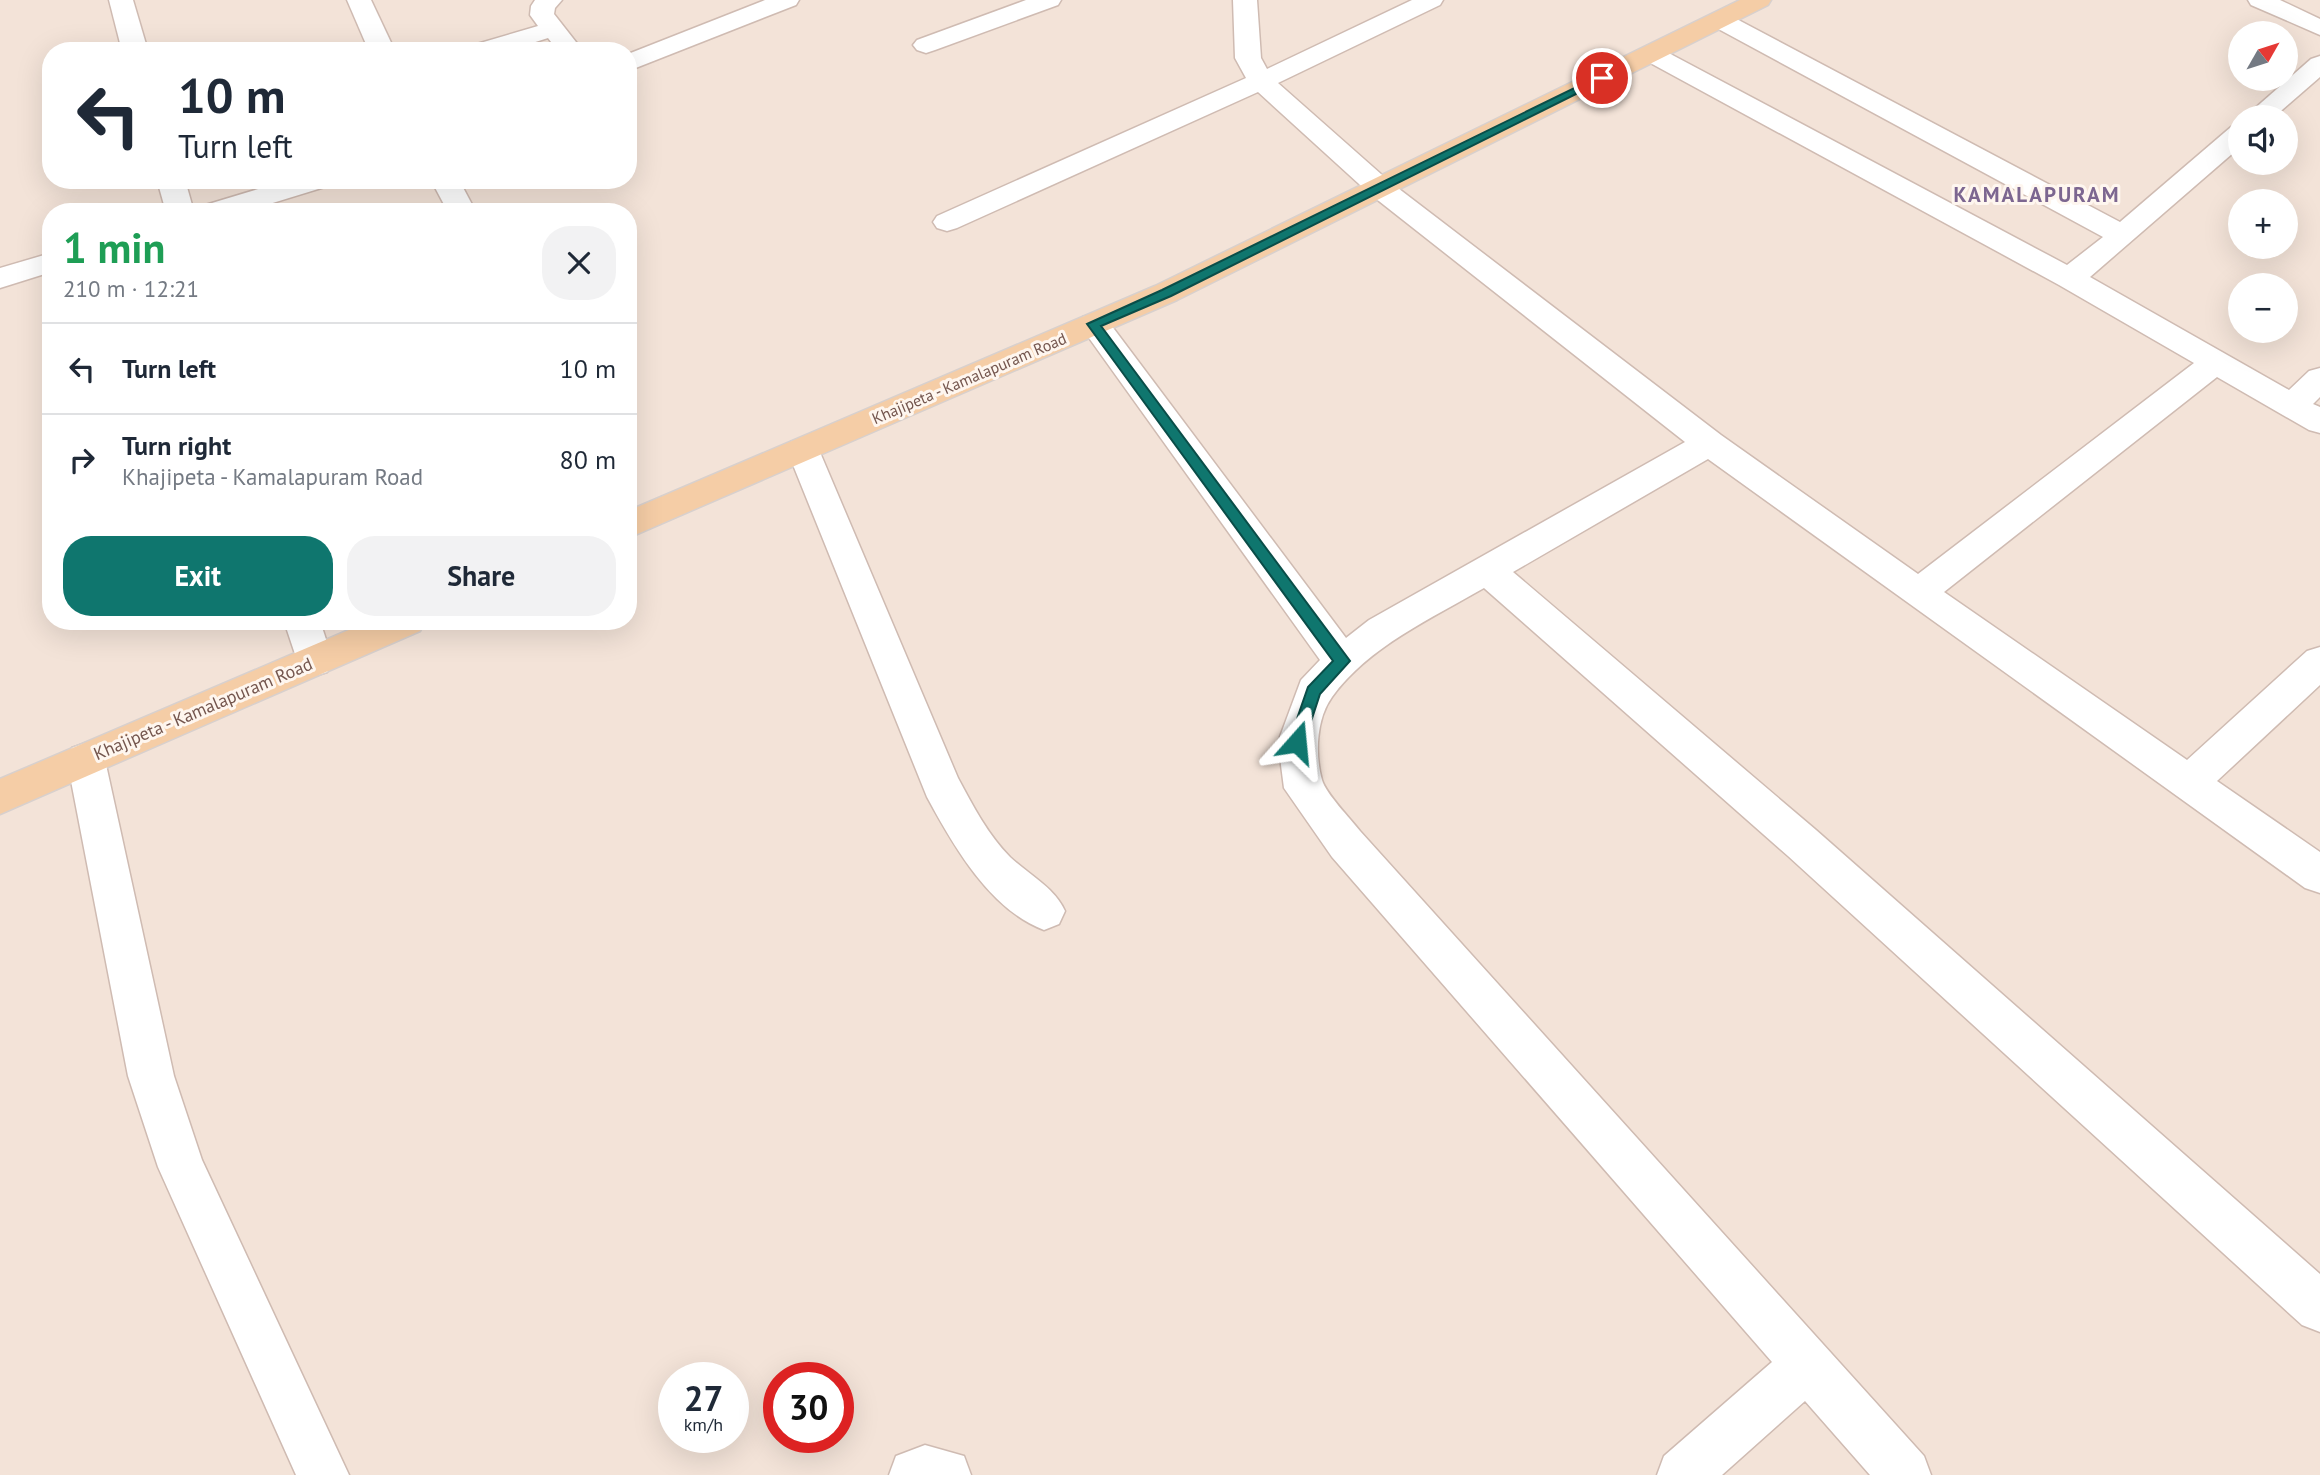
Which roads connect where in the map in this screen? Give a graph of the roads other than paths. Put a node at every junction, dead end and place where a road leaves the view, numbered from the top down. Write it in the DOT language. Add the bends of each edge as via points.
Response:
graph roads {
  1 [pos="121,0"];
  2 [pos="359,0"];
  3 [pos="550,0"];
  4 [pos="787,0"];
  5 [pos="1049,0"];
  6 [pos="1245,0"];
  7 [pos="1431,0"];
  8 [pos="1759,0"];
  9 [pos="2260,0"];
  10 [pos="2320,10"];
  11 [pos="2286,11"];
  12 [pos="1720,20"];
  13 [pos="2320,28"];
  14 [pos="553,29"];
  15 [pos="133,42"];
  16 [pos="378,42"];
  17 [pos="509,42"];
  18 [pos="564,42"];
  19 [pos="926,46"];
  20 [pos="1652,54"];
  21 [pos="637,59"];
  22 [pos="2320,64"];
  23 [pos="1261,81"];
  24 [pos="2272,105"];
  25 [pos="2228,143"];
  26 [pos="1380,188"];
  27 [pos="287,189"];
  28 [pos="242,203"];
  29 [pos="947,222"];
  30 [pos="2122,235"];
  31 [pos="42,265"];
  32 [pos="0,278"];
  33 [pos="2069,278"];
  34 [pos="1094,324"];
  35 [pos="2216,362"];
  36 [pos="2320,379"];
  37 [pos="2291,406"];
  38 [pos="2320,422"];
  39 [pos="1709,443"];
  40 [pos="803,450"];
  41 [pos="637,517"];
  42 [pos="1488,571"];
  43 [pos="1918,593"];
  44 [pos="305,630"];
  45 [pos="386,630"];
  46 [pos="314,661"];
  47 [pos="1342,661"];
  48 [pos="2320,662"];
  49 [pos="86,760"];
  50 [pos="2190,782"];
  51 [pos="0,797"];
  52 [pos="2320,875"];
  53 [pos="1044,911"];
  54 [pos="2320,1307"];
  55 [pos="1807,1365"];
  56 [pos="323,1475"];
  57 [pos="915,1475"];
  58 [pos="945,1475"];
  59 [pos="1683,1475"];
  60 [pos="1905,1475"];
  1 -- 15 [label="street"];
  2 -- 16 [label="street"];
  3 -- 14 [label="street" via="542,15"];
  4 -- 21 [label="street"];
  5 -- 19 [label="street"];
  6 -- 23 [label="street" via="1248,58"];
  7 -- 23 [label="street"];
  8 -- 12 [label="main road, Khajipeta - Kamalapuram Road"];
  9 -- 11 [label="street"];
  10 -- 11 [label="street"];
  11 -- 13 [label="street"];
  12 -- 20 [label="main road, Khajipeta - Kamalapuram Road"];
  12 -- 30 [label="street"];
  14 -- 17 [label="street"];
  14 -- 18 [label="street"];
  20 -- 26 [label="main road, Khajipeta - Kamalapuram Road"];
  20 -- 33 [label="street"];
  22 -- 24 [label="street"];
  23 -- 26 [label="street"];
  23 -- 29 [label="street"];
  25 -- 30 [label="street"];
  26 -- 34 [label="main road, Khajipeta - Kamalapuram Road"];
  26 -- 39 [label="street"];
  27 -- 28 [label="street"];
  30 -- 33 [label="street"];
  31 -- 32 [label="street"];
  33 -- 35 [label="street"];
  34 -- 40 [label="main road, Khajipeta - Kamalapuram Road"];
  34 -- 47 [label="street"];
  35 -- 37 [label="street"];
  35 -- 43 [label="street"];
  36 -- 37 [label="street"];
  37 -- 38 [label="street"];
  39 -- 42 [label="street"];
  39 -- 43 [label="street"];
  40 -- 41 [label="main road, Khajipeta - Kamalapuram Road"];
  40 -- 53 [label="street" via="941,785 967,833 995,869"];
  42 -- 47 [label="street" via="1382,630"];
  42 -- 54 [label="street" via="1802,843"];
  43 -- 50 [label="street"];
  44 -- 46 [label="street"];
  45 -- 46 [label="main road, Khajipeta - Kamalapuram Road"];
  46 -- 49 [label="main road, Khajipeta - Kamalapuram Road"];
  47 -- 55 [label="street" via="1314,691 1297,742 1304,788 1346,844"];
  48 -- 50 [label="street"];
  49 -- 51 [label="main road, Khajipeta - Kamalapuram Road"];
  49 -- 56 [label="street" via="151,1076 181,1167"];
  50 -- 52 [label="street"];
  55 -- 59 [label="street"];
  55 -- 60 [label="street"];
  57 -- 58 [label="street" via="925,1471"];
}
